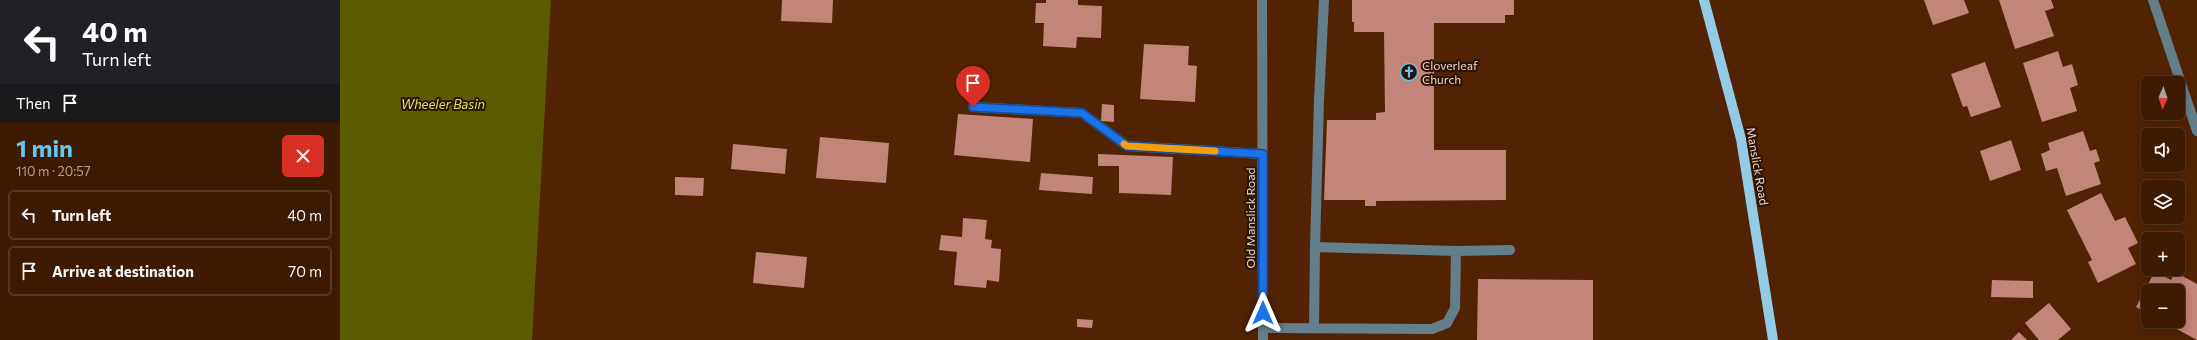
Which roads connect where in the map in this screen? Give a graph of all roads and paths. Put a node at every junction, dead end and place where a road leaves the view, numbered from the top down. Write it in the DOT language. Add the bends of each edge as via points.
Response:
graph roads {
  1 [pos="1262,0"];
  2 [pos="1324,0"];
  3 [pos="1704,0"];
  4 [pos="2153,0"];
  5 [pos="973,107"];
  6 [pos="2197,131"];
  7 [pos="1263,154"];
  8 [pos="1315,247"];
  9 [pos="1510,250"];
  10 [pos="1456,251"];
  11 [pos="1263,328"];
  12 [pos="1314,328"];
  13 [pos="1263,340"];
  14 [pos="1773,340"];
  1 -- 7 [label="street, Old Manslick Road"];
  2 -- 8 [label="street"];
  3 -- 14 [label="main road, Manslick Road" via="1741,139"];
  4 -- 6 [label="street"];
  5 -- 7 [label="street" via="1082,113 1127,146"];
  7 -- 11 [label="street, Old Manslick Road"];
  8 -- 10 [label="street"];
  8 -- 12 [label="street"];
  9 -- 10 [label="street"];
  10 -- 12 [label="street" via="1455,308 1447,323 1432,329"];
  11 -- 12 [label="street"];
  11 -- 13 [label="street, Old Manslick Road"];
}
